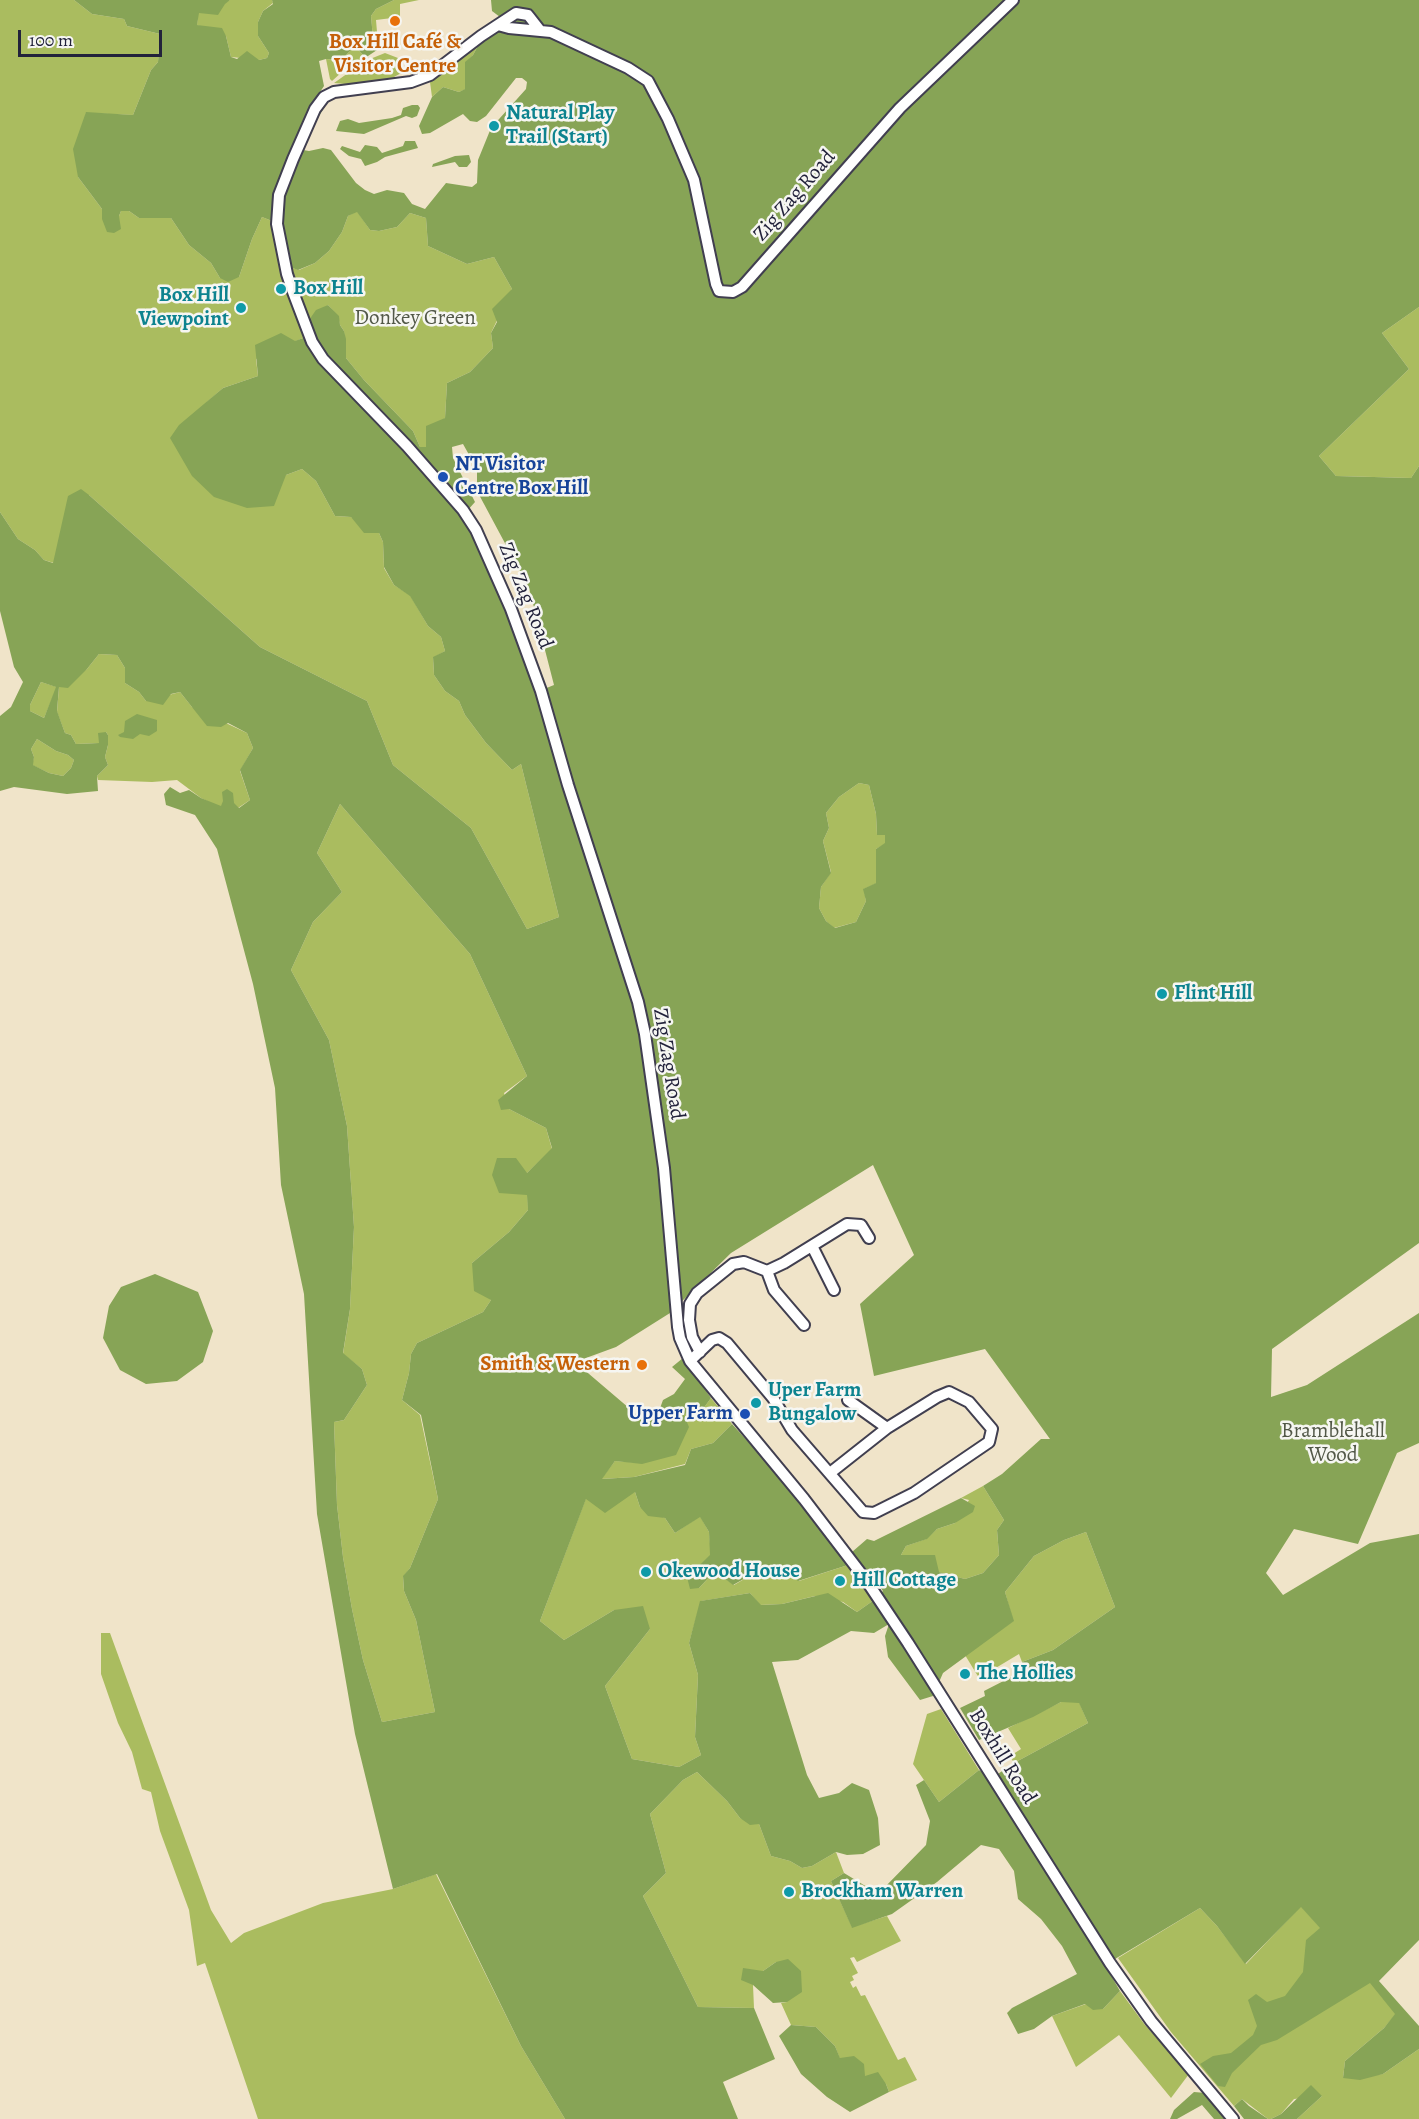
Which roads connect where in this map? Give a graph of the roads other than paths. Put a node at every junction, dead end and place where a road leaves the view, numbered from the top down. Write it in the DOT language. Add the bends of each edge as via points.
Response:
graph roads {
  1 [pos="1013,0"];
  2 [pos="869,1238"];
  3 [pos="812,1246"];
  4 [pos="767,1271"];
  5 [pos="834,1290"];
  6 [pos="804,1325"];
  7 [pos="700,1352"];
  8 [pos="690,1361"];
  9 [pos="848,1400"];
  10 [pos="887,1428"];
  11 [pos="830,1473"];
  12 [pos="1233,2119"];
  1 -- 8 [label="street, Zig Zag Road" via="900,108 742,287 733,292 719,291 716,284 694,180 648,81 628,68 539,29 528,15 521,13 498,25 430,75 411,82 340,91 324,98 315,109 279,195 277,224 287,274 312,342 323,359 463,510 512,609 541,691 638,1002 664,1168 678,1327"];
  2 -- 3 [label="street" via="861,1225 847,1224"];
  3 -- 4 [label="street"];
  3 -- 5 [label="street"];
  4 -- 6 [label="street" via="774,1290"];
  4 -- 7 [label="street" via="744,1262 734,1264 697,1293 690,1304 689,1320"];
  7 -- 8 [label="street"];
  7 -- 11 [label="street" via="712,1340 719,1338 728,1343 792,1430"];
  8 -- 12 [label="street, Boxhill Road" via="866,1580 1110,1963 1151,2021"];
  9 -- 10 [label="street"];
  10 -- 11 [label="street"];
  10 -- 11 [label="street" via="949,1392 969,1401 992,1429 989,1442 950,1470 874,1513 863,1512"];
}
